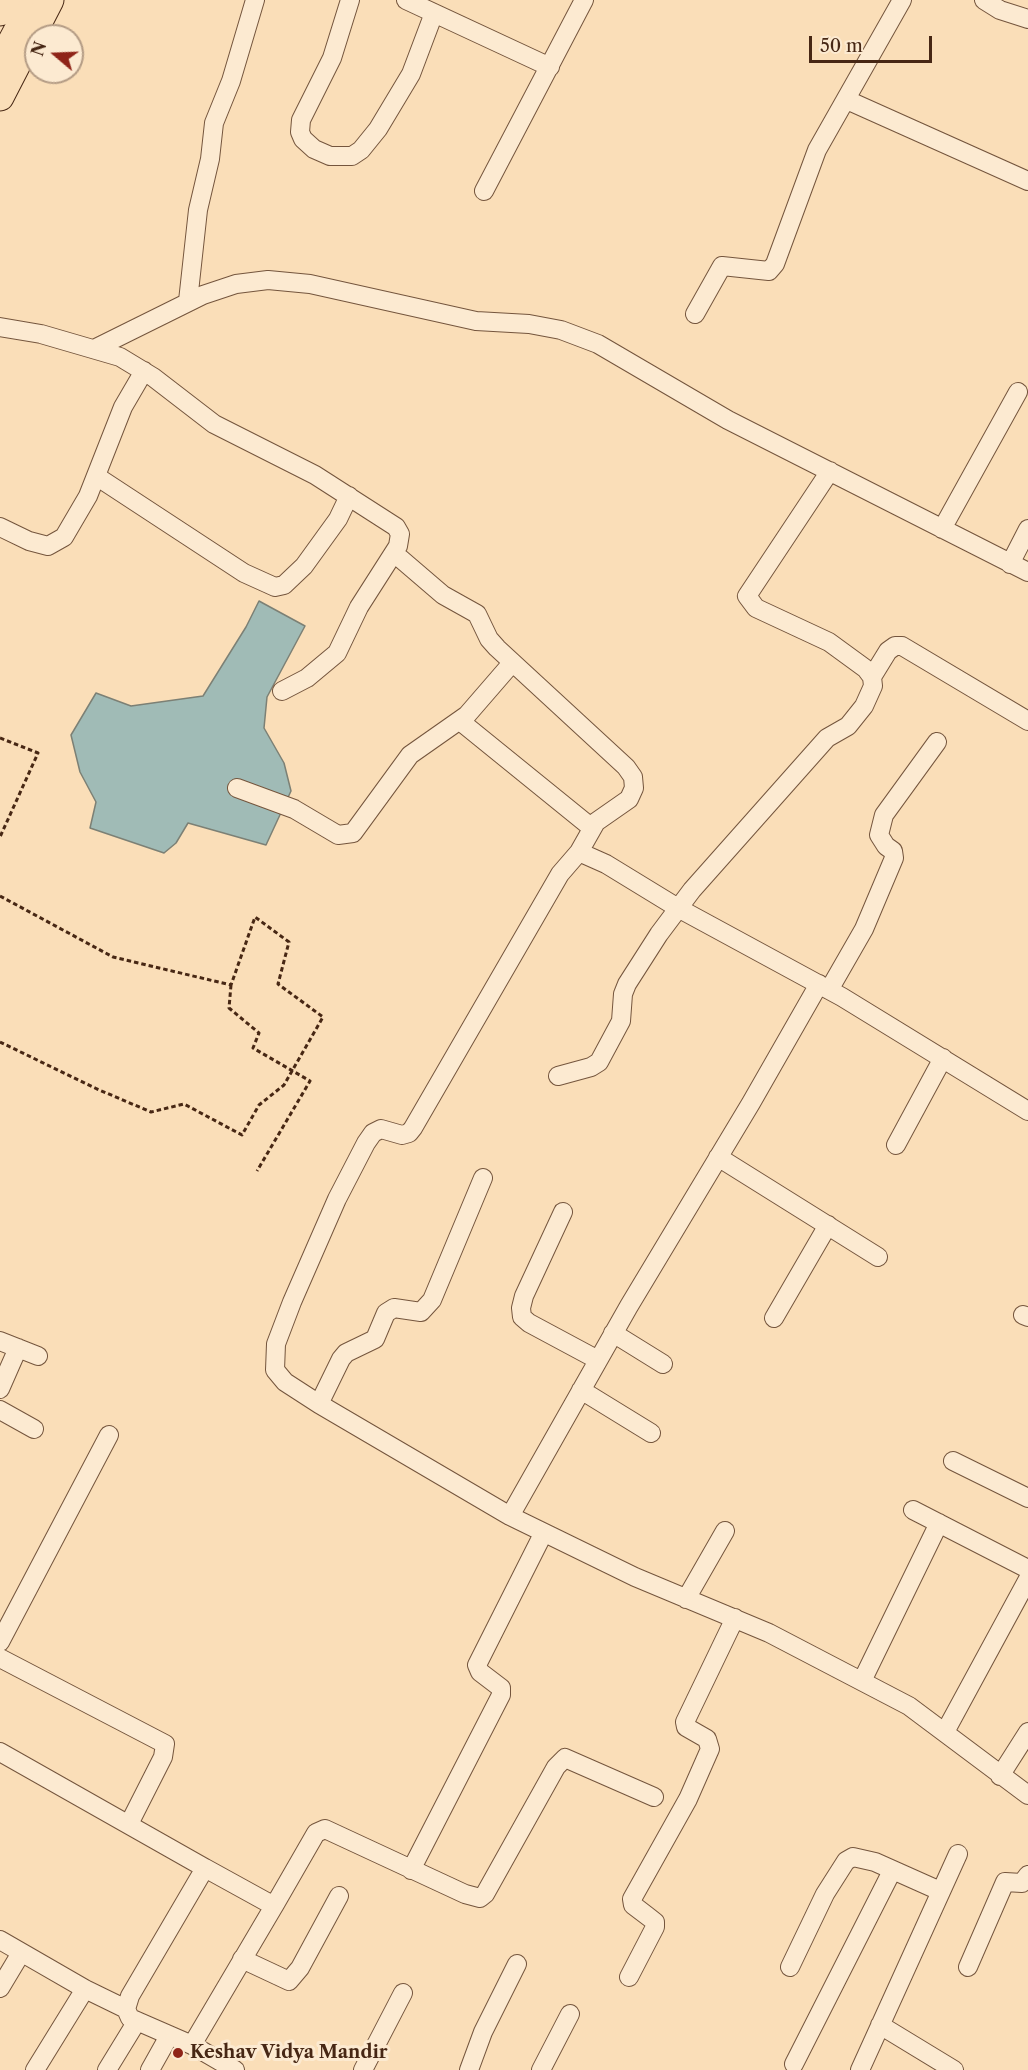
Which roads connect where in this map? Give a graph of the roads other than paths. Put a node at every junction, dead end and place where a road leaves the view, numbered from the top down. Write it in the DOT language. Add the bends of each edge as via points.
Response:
graph roads {
  1 [pos="6,0"];
  2 [pos="32,0"];
  3 [pos="50,0"];
  4 [pos="255,0"];
  5 [pos="350,0"];
  6 [pos="406,0"];
  7 [pos="584,0"];
  8 [pos="902,0"];
  9 [pos="984,0"];
  10 [pos="0,12"];
  11 [pos="434,13"];
  12 [pos="1028,18"];
  13 [pos="0,60"];
  14 [pos="550,67"];
  15 [pos="0,97"];
  16 [pos="847,100"];
  17 [pos="1028,180"];
  18 [pos="484,190"];
  19 [pos="188,301"];
  20 [pos="695,314"];
  21 [pos="0,327"];
  22 [pos="94,349"];
  23 [pos="144,371"];
  24 [pos="1018,392"];
  25 [pos="830,471"];
  26 [pos="96,476"];
  27 [pos="349,496"];
  28 [pos="0,527"];
  29 [pos="942,529"];
  30 [pos="1028,529"];
  31 [pos="394,553"];
  32 [pos="1010,564"];
  33 [pos="1028,572"];
  34 [pos="512,663"];
  35 [pos="873,677"];
  36 [pos="282,691"];
  37 [pos="459,721"];
  38 [pos="1028,721"];
  39 [pos="938,742"];
  40 [pos="237,788"];
  41 [pos="592,828"];
  42 [pos="579,852"];
  43 [pos="678,908"];
  44 [pos="824,987"];
  45 [pos="942,1058"];
  46 [pos="558,1076"];
  47 [pos="1028,1111"];
  48 [pos="896,1144"];
  49 [pos="718,1157"];
  50 [pos="483,1178"];
  51 [pos="563,1212"];
  52 [pos="828,1225"];
  53 [pos="878,1257"];
  54 [pos="774,1318"];
  55 [pos="613,1334"];
  56 [pos="0,1341"];
  57 [pos="18,1348"];
  58 [pos="38,1356"];
  59 [pos="598,1360"];
  60 [pos="663,1364"];
  61 [pos="0,1389"];
  62 [pos="581,1390"];
  63 [pos="319,1404"];
  64 [pos="0,1410"];
  65 [pos="34,1429"];
  66 [pos="651,1433"];
  67 [pos="109,1435"];
  68 [pos="954,1461"];
  69 [pos="1028,1498"];
  70 [pos="913,1510"];
  71 [pos="510,1516"];
  72 [pos="939,1523"];
  73 [pos="725,1531"];
  74 [pos="543,1534"];
  75 [pos="1028,1569"];
  76 [pos="1028,1579"];
  77 [pos="686,1599"];
  78 [pos="735,1618"];
  79 [pos="0,1642"];
  80 [pos="0,1658"];
  81 [pos="862,1681"];
  82 [pos="945,1732"];
  83 [pos="1028,1732"];
  84 [pos="0,1752"];
  85 [pos="1000,1776"];
  86 [pos="1028,1795"];
  87 [pos="654,1797"];
  88 [pos="129,1824"];
  89 [pos="958,1854"];
  90 [pos="205,1868"];
  91 [pos="411,1870"];
  92 [pos="892,1871"];
  93 [pos="1028,1875"];
  94 [pos="940,1891"];
  95 [pos="339,1896"];
  96 [pos="274,1906"];
  97 [pos="0,1940"];
  98 [pos="21,1953"];
  99 [pos="242,1959"];
  100 [pos="517,1964"];
  101 [pos="790,1967"];
  102 [pos="968,1967"];
  103 [pos="628,1977"];
  104 [pos="0,1988"];
  105 [pos="85,1989"];
  106 [pos="404,1993"];
  107 [pos="570,2014"];
  108 [pos="131,2015"];
  109 [pos="880,2025"];
  110 [pos="169,2036"];
  111 [pos="192,2045"];
  112 [pos="794,2064"];
  113 [pos="35,2070"];
  114 [pos="107,2070"];
  115 [pos="150,2070"];
  116 [pos="235,2070"];
  117 [pos="363,2070"];
  118 [pos="469,2070"];
  119 [pos="541,2070"];
  120 [pos="860,2070"];
  121 [pos="954,2070"];
  1 -- 10 [label="highway"];
  2 -- 13 [label="main road"];
  3 -- 15 [label="highway"];
  4 -- 19 [label="street" via="214,123 198,210"];
  5 -- 11 [label="street" via="332,58 301,120 303,139 330,156 352,156 378,129 411,74"];
  6 -- 11 [label="street"];
  7 -- 14 [label="street"];
  8 -- 16 [label="street"];
  9 -- 12 [label="street" via="1000,10"];
  11 -- 14 [label="street"];
  14 -- 18 [label="street"];
  16 -- 17 [label="street"];
  16 -- 20 [label="street" via="811,163 776,264 769,271 722,266"];
  19 -- 22 [label="street"];
  19 -- 25 [label="street" via="236,284 289,281 443,315 561,330 598,344 728,420"];
  21 -- 22 [label="street"];
  22 -- 23 [label="street" via="120,357"];
  23 -- 26 [label="street" via="123,407"];
  23 -- 27 [label="street" via="214,424"];
  24 -- 29 [label="street"];
  25 -- 29 [label="street"];
  25 -- 35 [label="street" via="747,596 756,608 843,650"];
  26 -- 27 [label="street" via="244,573 275,587 284,585 304,566 338,519"];
  26 -- 28 [label="street" via="79,513 56,543 40,544"];
  27 -- 31 [label="street" via="396,527 400,534"];
  29 -- 32 [label="street"];
  30 -- 32 [label="street"];
  31 -- 34 [label="street" via="443,595 477,614 489,639"];
  31 -- 36 [label="street" via="359,607 337,653 307,678"];
  32 -- 33 [label="street"];
  34 -- 37 [label="street"];
  34 -- 41 [label="street" via="633,777 629,799"];
  35 -- 38 [label="street" via="888,651 902,646"];
  35 -- 43 [label="street" via="873,686 857,717 827,738"];
  37 -- 40 [label="street" via="410,755 353,833 345,836 294,808"];
  37 -- 41 [label="street"];
  39 -- 44 [label="street" via="884,815 879,835 894,858 868,922"];
  41 -- 42 [label="street"];
  42 -- 43 [label="street"];
  42 -- 63 [label="street" via="560,874 413,1128 402,1135 381,1130 373,1133 337,1199 292,1302 274,1358 275,1370 285,1382"];
  43 -- 44 [label="street"];
  43 -- 46 [label="street" via="627,984 621,1021 599,1062 591,1068"];
  44 -- 45 [label="street"];
  44 -- 49 [label="street"];
  45 -- 47 [label="street"];
  45 -- 48 [label="street"];
  49 -- 52 [label="street"];
  49 -- 55 [label="street"];
  50 -- 63 [label="street" via="432,1300 421,1312 393,1308 386,1313 375,1339 341,1359"];
  51 -- 59 [label="street" via="524,1296 522,1317"];
  52 -- 53 [label="street"];
  52 -- 54 [label="street"];
  55 -- 59 [label="street"];
  55 -- 60 [label="street"];
  56 -- 57 [label="street"];
  57 -- 58 [label="street"];
  57 -- 61 [label="street"];
  59 -- 62 [label="street"];
  62 -- 66 [label="street"];
  62 -- 71 [label="street"];
  63 -- 71 [label="street"];
  64 -- 65 [label="street"];
  67 -- 79 [label="street"];
  68 -- 69 [label="street"];
  70 -- 72 [label="street"];
  71 -- 74 [label="street"];
  72 -- 75 [label="street"];
  72 -- 81 [label="street"];
  73 -- 77 [label="street"];
  74 -- 77 [label="street"];
  74 -- 91 [label="street" via="477,1665 501,1688 501,1695"];
  76 -- 82 [label="street"];
  77 -- 78 [label="street"];
  78 -- 81 [label="street"];
  78 -- 103 [label="street" via="685,1722 686,1727 706,1739 710,1749 688,1799 632,1899 633,1905 655,1922"];
  80 -- 88 [label="street" via="165,1744 163,1757"];
  81 -- 82 [label="street" via="909,1706"];
  82 -- 85 [label="street"];
  83 -- 85 [label="street"];
  84 -- 88 [label="street"];
  85 -- 86 [label="street"];
  87 -- 91 [label="street" via="564,1758 480,1898"];
  88 -- 90 [label="street"];
  89 -- 94 [label="street"];
  90 -- 96 [label="street"];
  90 -- 108 [label="street" via="130,1996"];
  91 -- 96 [label="street" via="330,1831 320,1830"];
  92 -- 94 [label="street"];
  92 -- 101 [label="street" via="860,1856 846,1862 825,1894"];
  92 -- 112 [label="street"];
  93 -- 102 [label="street" via="1022,1883 1005,1882"];
  94 -- 109 [label="street"];
  95 -- 99 [label="street" via="289,1981"];
  96 -- 99 [label="street"];
  97 -- 98 [label="street"];
  98 -- 104 [label="street"];
  98 -- 105 [label="street"];
  99 -- 111 [label="street"];
  100 -- 118 [label="street"];
  105 -- 108 [label="street"];
  105 -- 113 [label="street"];
  106 -- 117 [label="street"];
  107 -- 119 [label="street"];
  108 -- 110 [label="street"];
  108 -- 114 [label="street"];
  109 -- 120 [label="street"];
  109 -- 121 [label="street"];
  110 -- 111 [label="street"];
  110 -- 115 [label="street"];
  111 -- 116 [label="street"];
}
